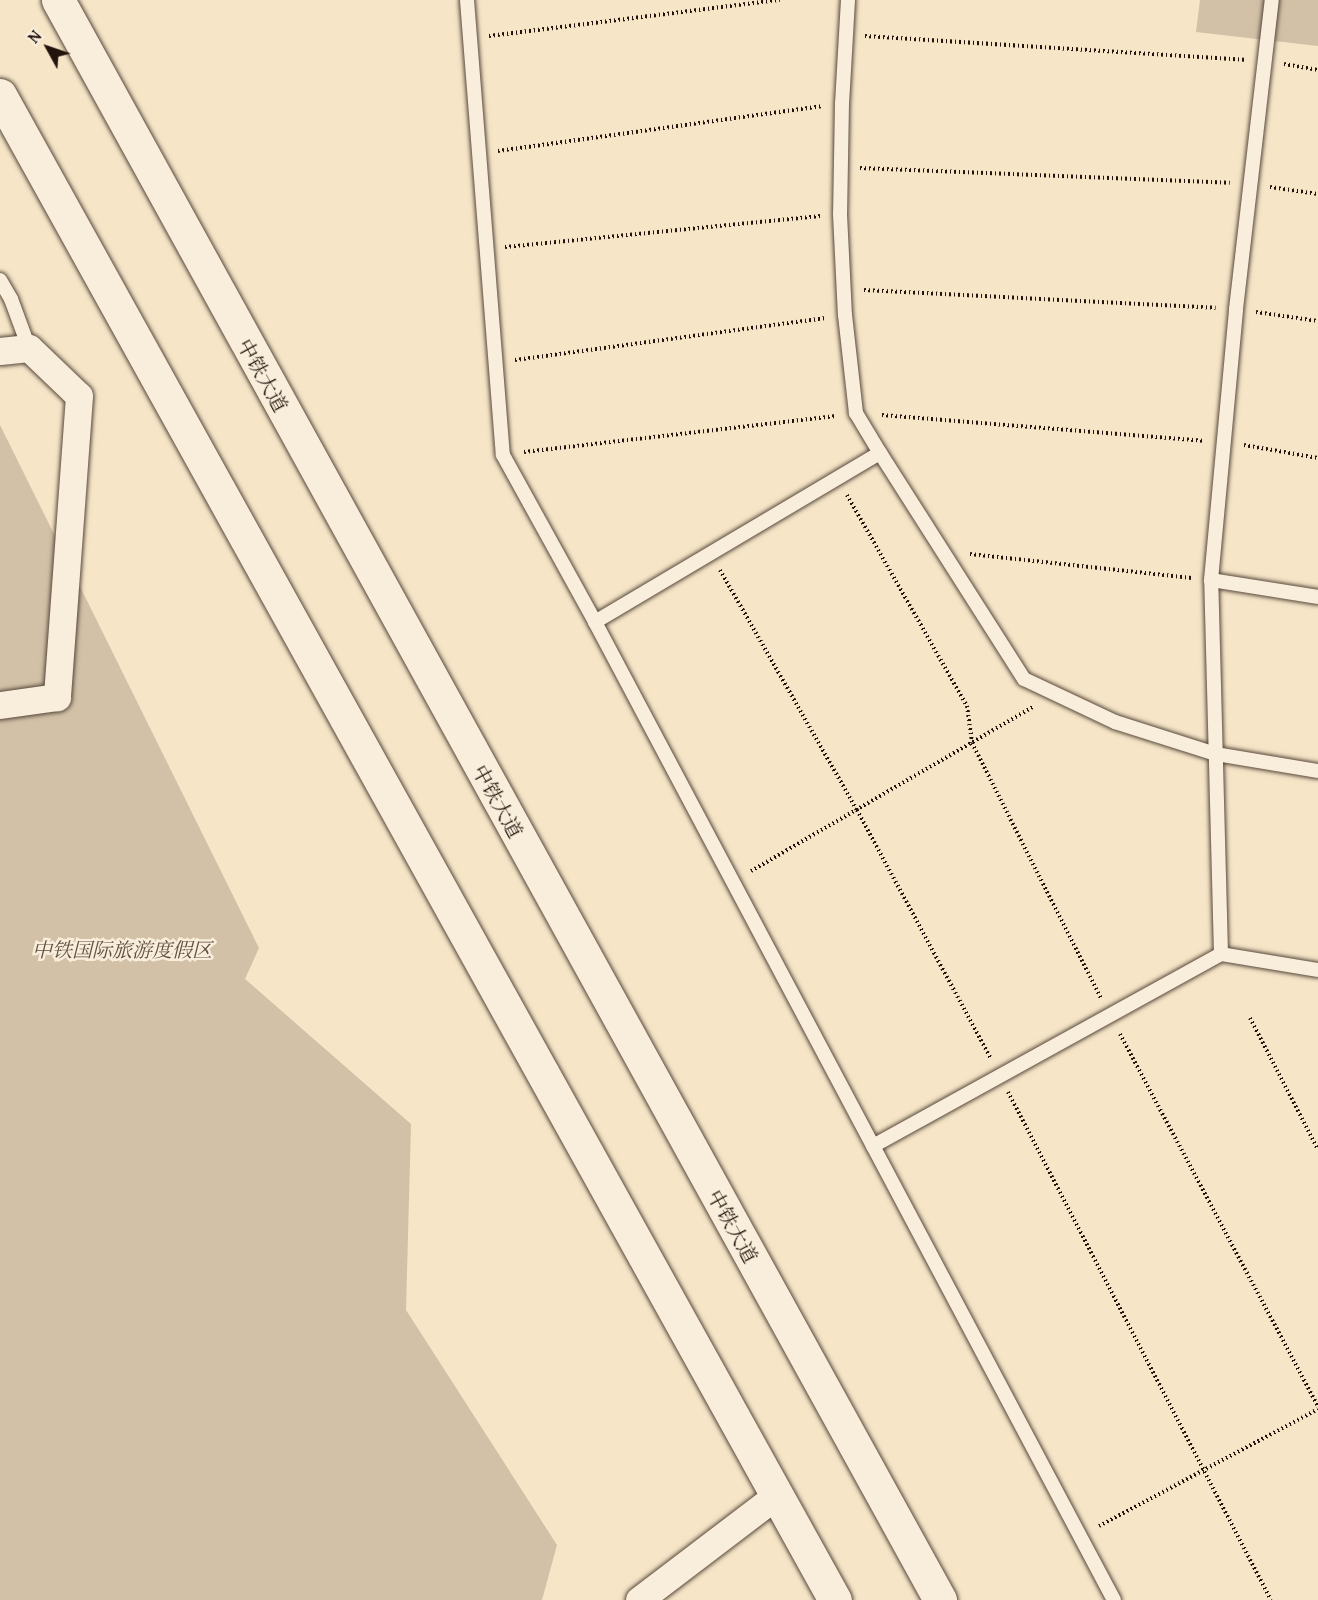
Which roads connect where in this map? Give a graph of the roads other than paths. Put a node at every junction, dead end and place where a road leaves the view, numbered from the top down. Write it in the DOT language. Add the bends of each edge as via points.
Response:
graph roads {
  1 [pos="58,0"];
  2 [pos="468,0"];
  3 [pos="848,0"];
  4 [pos="1272,0"];
  5 [pos="0,95"];
  6 [pos="0,280"];
  7 [pos="29,348"];
  8 [pos="0,351"];
  9 [pos="880,453"];
  10 [pos="1211,580"];
  11 [pos="1318,597"];
  12 [pos="595,622"];
  13 [pos="0,705"];
  14 [pos="1216,754"];
  15 [pos="1318,771"];
  16 [pos="1221,954"];
  17 [pos="1318,970"];
  18 [pos="873,1146"];
  19 [pos="777,1495"];
  20 [pos="639,1600"];
  21 [pos="835,1600"];
  22 [pos="940,1600"];
  23 [pos="1114,1600"];
  1 -- 22 [label="main road, 中铁大道"];
  2 -- 12 [label="lane" via="503,455"];
  3 -- 9 [label="lane" via="840,214 844,315 856,413"];
  4 -- 10 [label="lane" via="1236,309"];
  5 -- 19 [label="main road"];
  6 -- 7 [label="lane"];
  7 -- 8 [label="street"];
  7 -- 13 [label="street" via="79,396 57,697"];
  9 -- 12 [label="lane"];
  9 -- 14 [label="lane" via="1024,679 1115,722"];
  10 -- 11 [label="lane"];
  10 -- 14 [label="lane"];
  12 -- 18 [label="lane"];
  14 -- 15 [label="lane"];
  14 -- 16 [label="lane"];
  16 -- 17 [label="lane"];
  16 -- 18 [label="lane"];
  18 -- 23 [label="lane"];
  19 -- 20 [label="street"];
  19 -- 21 [label="main road"];
}
